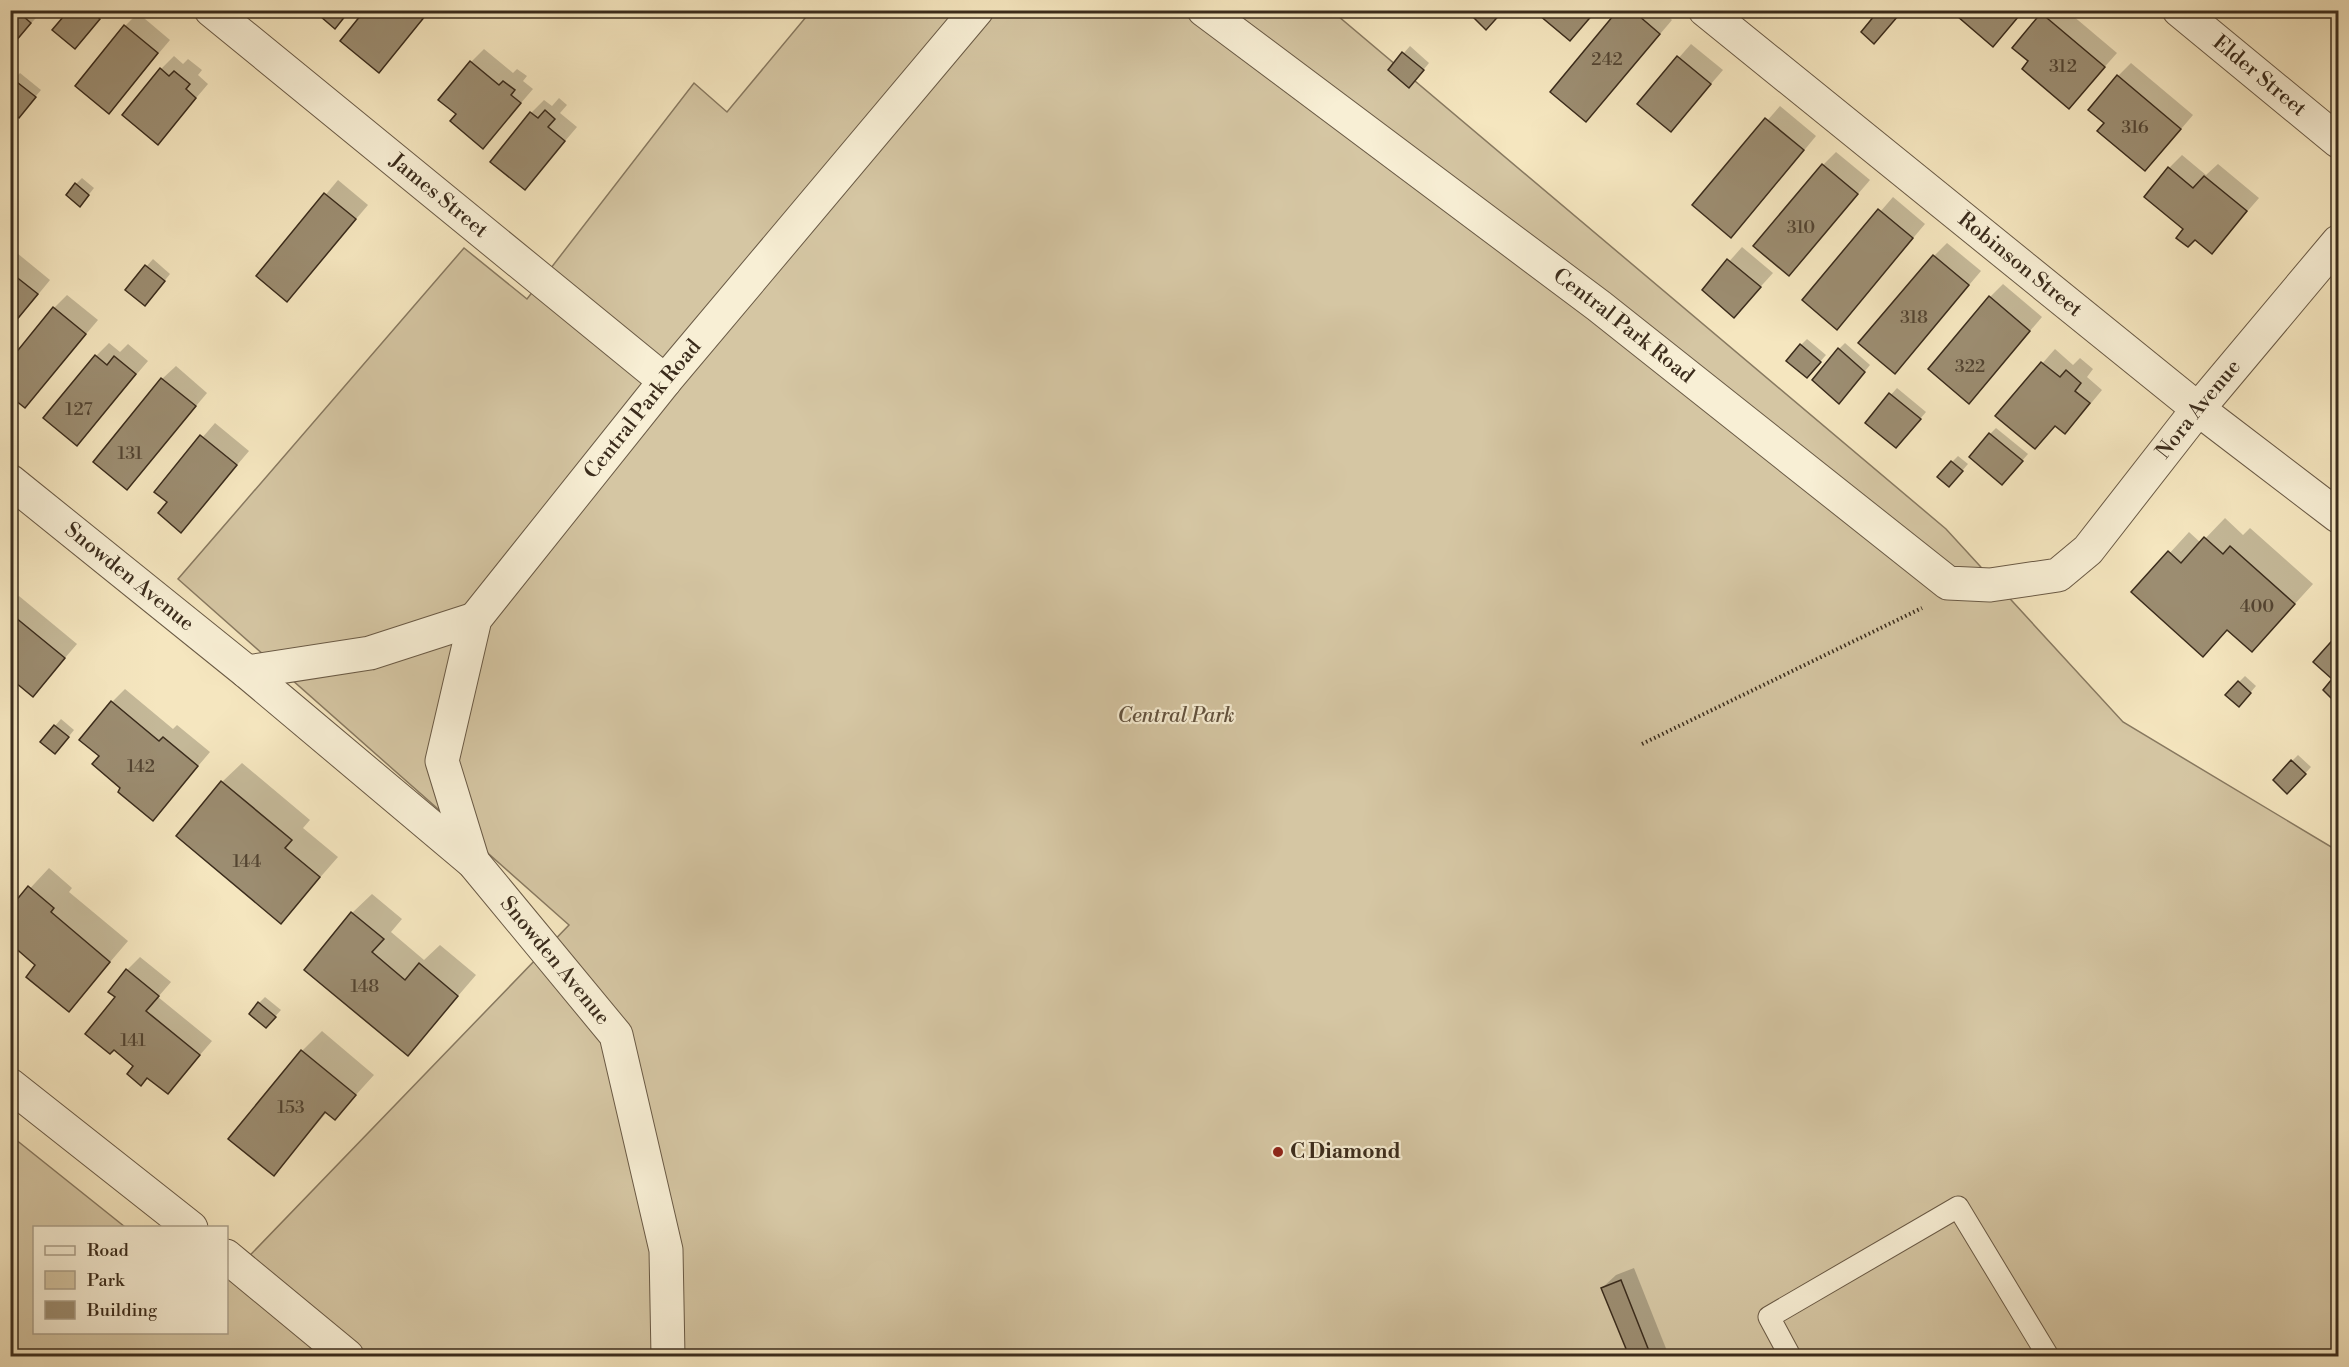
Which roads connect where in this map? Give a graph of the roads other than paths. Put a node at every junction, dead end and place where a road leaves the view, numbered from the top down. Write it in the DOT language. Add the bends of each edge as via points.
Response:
graph roads {
  1 [pos="211,10"];
  2 [pos="977,10"];
  3 [pos="1204,10"];
  4 [pos="1705,10"];
  5 [pos="2179,10"];
  6 [pos="2338,141"];
  7 [pos="2338,242"];
  8 [pos="665,381"];
  9 [pos="2198,410"];
  10 [pos="10,481"];
  11 [pos="2338,516"];
  12 [pos="2058,575"];
  13 [pos="475,619"];
  14 [pos="247,672"];
  15 [pos="473,862"];
  16 [pos="14,1091"];
  17 [pos="190,1226"];
  18 [pos="228,1259"];
  19 [pos="347,1356"];
  20 [pos="668,1356"];
  21 [pos="1791,1356"];
  22 [pos="2048,1356"];
  1 -- 8 [label="street, James Street"];
  2 -- 8 [label="street, Central Park Road"];
  3 -- 12 [label="street, Central Park Road" via="1599,306 1948,583 1990,585"];
  4 -- 9 [label="street, Robinson Street"];
  5 -- 6 [label="street, Elder Street"];
  7 -- 9 [label="street, Nora Avenue"];
  8 -- 13 [label="street, Central Park Road"];
  9 -- 11 [label="street, Robinson Street"];
  9 -- 12 [label="street, Nora Avenue" via="2088,550"];
  10 -- 14 [label="street, Snowden Avenue"];
  13 -- 14 [label="street" via="370,653"];
  13 -- 15 [label="street, Central Park Road" via="442,760"];
  14 -- 15 [label="street, Snowden Avenue"];
  15 -- 20 [label="street, Snowden Avenue" via="616,1035 666,1250"];
  16 -- 17 [label="street"];
  18 -- 19 [label="street"];
  21 -- 22 [label="lane" via="1769,1317 1958,1207"];
}
